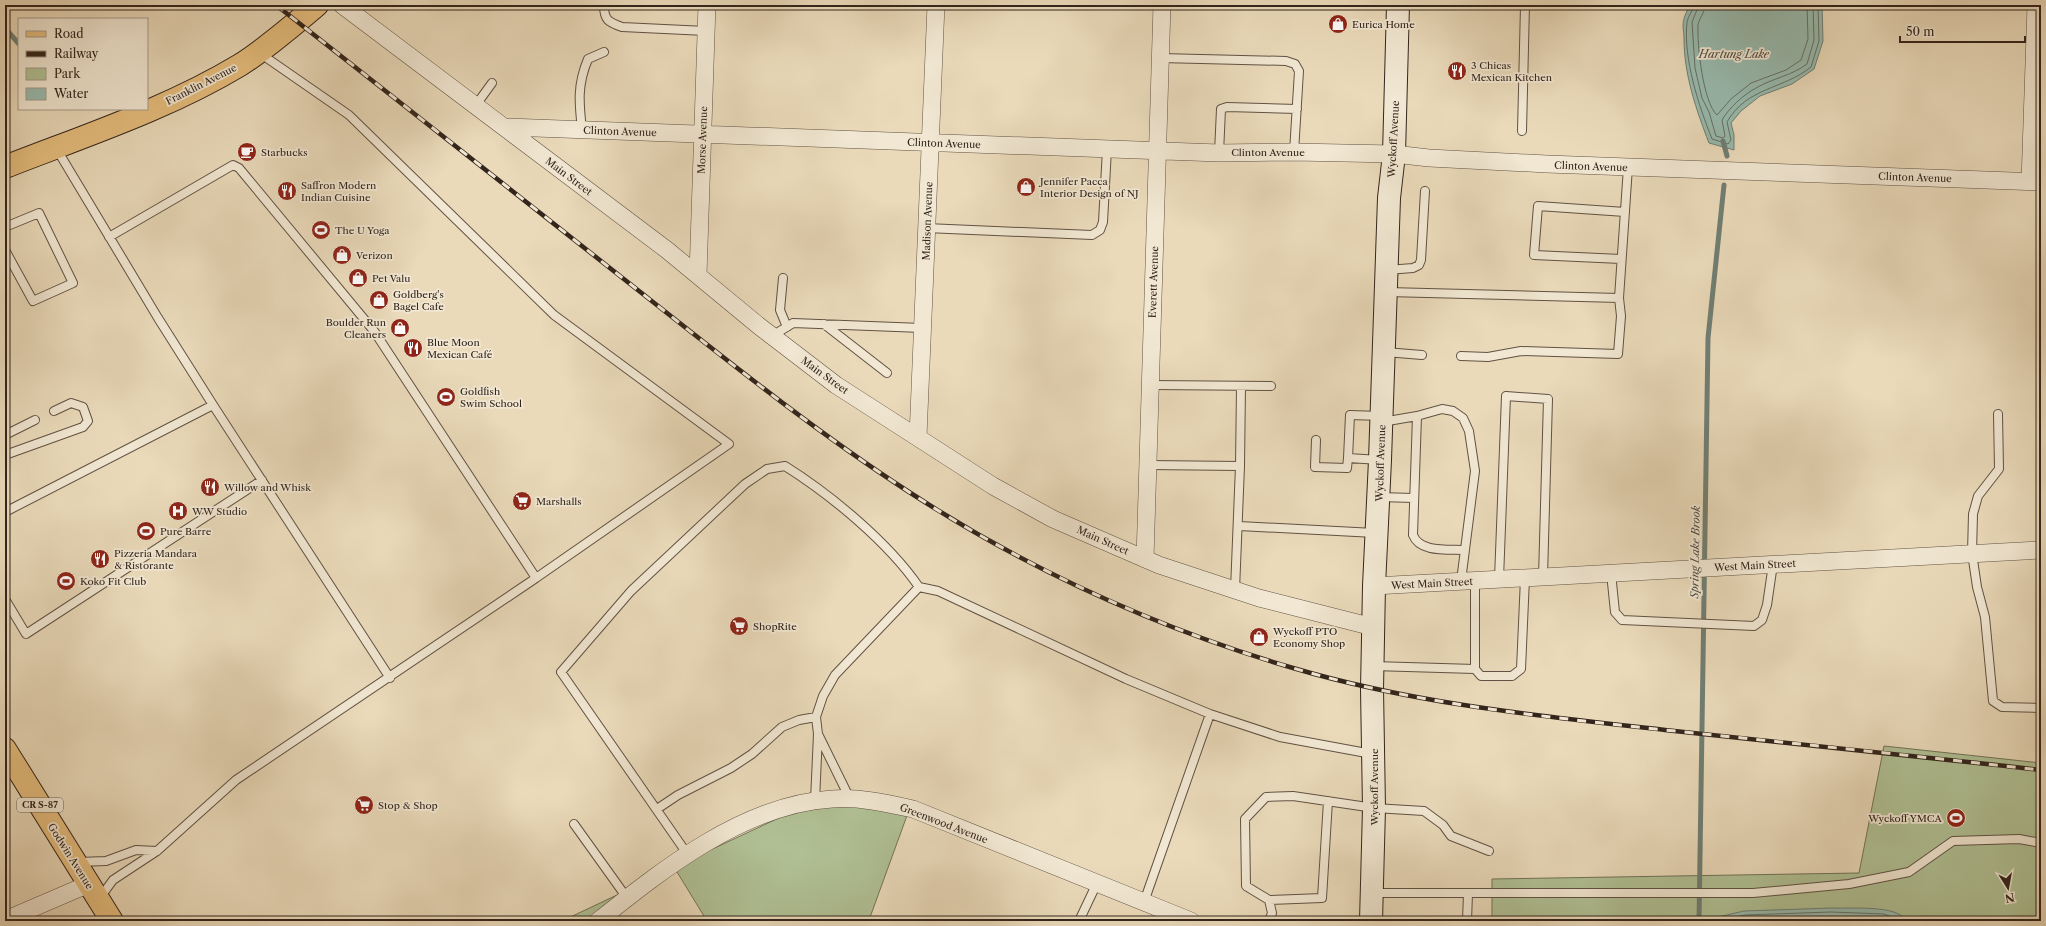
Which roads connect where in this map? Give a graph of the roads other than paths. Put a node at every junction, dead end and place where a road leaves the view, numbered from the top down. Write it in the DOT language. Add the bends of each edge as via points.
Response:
graph roads {
  1 [pos="317,5"];
  2 [pos="342,5"];
  3 [pos="604,5"];
  4 [pos="707,5"];
  5 [pos="936,5"];
  6 [pos="1162,5"];
  7 [pos="1398,5"];
  8 [pos="1525,5"];
  9 [pos="2036,5"];
  10 [pos="706,31"];
  11 [pos="258,52"];
  12 [pos="604,52"];
  13 [pos="1160,58"];
  14 [pos="492,83"];
  15 [pos="476,105"];
  16 [pos="148,109"];
  17 [pos="1297,109"];
  18 [pos="146,110"];
  19 [pos="505,127"];
  20 [pos="582,130"];
  21 [pos="1522,131"];
  22 [pos="703,134"];
  23 [pos="930,142"];
  24 [pos="56,147"];
  25 [pos="1107,149"];
  26 [pos="1157,150"];
  27 [pos="1294,152"];
  28 [pos="1218,153"];
  29 [pos="1394,154"];
  30 [pos="5,167"];
  31 [pos="1628,167"];
  32 [pos="2036,182"];
  33 [pos="1425,191"];
  34 [pos="1625,212"];
  35 [pos="5,227"];
  36 [pos="926,228"];
  37 [pos="109,237"];
  38 [pos="5,250"];
  39 [pos="1622,259"];
  40 [pos="1386,270"];
  41 [pos="698,275"];
  42 [pos="783,278"];
  43 [pos="1385,292"];
  44 [pos="1619,298"];
  45 [pos="824,324"];
  46 [pos="787,327"];
  47 [pos="922,328"];
  48 [pos="772,336"];
  49 [pos="1383,352"];
  50 [pos="1422,355"];
  51 [pos="1461,356"];
  52 [pos="887,373"];
  53 [pos="1150,385"];
  54 [pos="1241,386"];
  55 [pos="1271,386"];
  56 [pos="213,405"];
  57 [pos="54,411"];
  58 [pos="1998,414"];
  59 [pos="1417,416"];
  60 [pos="1381,419"];
  61 [pos="35,420"];
  62 [pos="5,435"];
  63 [pos="918,437"];
  64 [pos="1316,440"];
  65 [pos="7,455"];
  66 [pos="1348,458"];
  67 [pos="1380,460"];
  68 [pos="1148,465"];
  69 [pos="1240,466"];
  70 [pos="262,480"];
  71 [pos="1378,497"];
  72 [pos="1414,498"];
  73 [pos="5,512"];
  74 [pos="1239,526"];
  75 [pos="1376,533"];
  76 [pos="1465,550"];
  77 [pos="2041,550"];
  78 [pos="1972,553"];
  79 [pos="1145,559"];
  80 [pos="1773,564"];
  81 [pos="1610,573"];
  82 [pos="1543,577"];
  83 [pos="536,578"];
  84 [pos="1525,578"];
  85 [pos="1499,579"];
  86 [pos="1468,581"];
  87 [pos="1374,586"];
  88 [pos="919,587"];
  89 [pos="1235,590"];
  90 [pos="5,599"];
  91 [pos="1373,627"];
  92 [pos="1373,666"];
  93 [pos="1475,669"];
  94 [pos="390,678"];
  95 [pos="2041,708"];
  96 [pos="1210,714"];
  97 [pos="816,717"];
  98 [pos="818,734"];
  99 [pos="5,749"];
  100 [pos="1375,755"];
  101 [pos="850,798"];
  102 [pos="816,801"];
  103 [pos="1328,801"];
  104 [pos="657,808"];
  105 [pos="1374,808"];
  106 [pos="574,824"];
  107 [pos="2041,843"];
  108 [pos="157,851"];
  109 [pos="1489,851"];
  110 [pos="688,855"];
  111 [pos="75,861"];
  112 [pos="1097,883"];
  113 [pos="94,892"];
  114 [pos="1372,893"];
  115 [pos="1468,893"];
  116 [pos="627,898"];
  117 [pos="1269,900"];
  118 [pos="1144,902"];
  119 [pos="5,920"];
  120 [pos="112,921"];
  121 [pos="598,921"];
  122 [pos="1079,921"];
  123 [pos="1191,921"];
  124 [pos="1269,921"];
  125 [pos="1371,921"];
  126 [pos="1467,921"];
  1 -- 11 [label="main road, Franklin Avenue"];
  2 -- 15 [label="street, Main Street"];
  3 -- 10 [label="lane" via="604,15 610,23 622,27"];
  4 -- 10 [label="street, Morse Avenue"];
  5 -- 23 [label="street, Madison Avenue"];
  6 -- 13 [label="street, Everett Avenue"];
  7 -- 29 [label="main road, Wyckoff Avenue"];
  8 -- 21 [label="lane"];
  9 -- 32 [label="street"];
  10 -- 22 [label="street, Morse Avenue"];
  11 -- 16 [label="main road, Franklin Avenue" via="222,75"];
  11 -- 83 [label="lane" via="348,115 554,315 730,444"];
  12 -- 20 [label="lane" via="588,59 580,83"];
  13 -- 17 [label="lane" via="1286,61 1294,64 1299,71"];
  13 -- 26 [label="street, Everett Avenue"];
  14 -- 15 [label="lane"];
  15 -- 19 [label="street, Main Street"];
  17 -- 27 [label="lane"];
  17 -- 28 [label="lane" via="1220,109"];
  18 -- 24 [label="main road, Franklin Avenue"];
  19 -- 20 [label="street, Clinton Avenue"];
  19 -- 41 [label="street, Main Street"];
  20 -- 22 [label="street, Clinton Avenue"];
  22 -- 23 [label="street, Clinton Avenue"];
  22 -- 41 [label="street, Morse Avenue"];
  23 -- 25 [label="street, Clinton Avenue"];
  23 -- 36 [label="street, Madison Avenue"];
  24 -- 30 [label="main road, Franklin Avenue"];
  24 -- 37 [label="lane"];
  25 -- 26 [label="street, Clinton Avenue"];
  25 -- 36 [label="lane" via="1103,222 1100,230 1092,235"];
  26 -- 28 [label="street, Clinton Avenue"];
  26 -- 53 [label="street, Everett Avenue"];
  27 -- 28 [label="street, Clinton Avenue"];
  27 -- 29 [label="street, Clinton Avenue"];
  29 -- 31 [label="street, Clinton Avenue" via="1429,158"];
  29 -- 40 [label="main road, Wyckoff Avenue"];
  31 -- 32 [label="street, Clinton Avenue"];
  31 -- 34 [label="lane"];
  33 -- 40 [label="lane" via="1419,265 1413,268"];
  34 -- 39 [label="lane"];
  34 -- 39 [label="lane" via="1538,206 1534,255"];
  35 -- 38 [label="lane" via="39,213 73,283 33,301"];
  36 -- 47 [label="street, Madison Avenue"];
  37 -- 56 [label="lane"];
  37 -- 83 [label="lane" via="233,165 239,168 374,331"];
  39 -- 44 [label="lane"];
  40 -- 43 [label="main road, Wyckoff Avenue"];
  41 -- 48 [label="street, Main Street"];
  42 -- 46 [label="lane" via="780,310"];
  43 -- 44 [label="lane"];
  43 -- 49 [label="main road, Wyckoff Avenue"];
  44 -- 51 [label="lane" via="1621,316 1618,354 1521,351 1488,357"];
  45 -- 46 [label="lane" via="793,323"];
  45 -- 47 [label="lane"];
  45 -- 52 [label="lane"];
  46 -- 48 [label="lane"];
  47 -- 63 [label="street, Madison Avenue"];
  48 -- 63 [label="street, Main Street" via="836,385"];
  49 -- 50 [label="lane"];
  49 -- 60 [label="main road, Wyckoff Avenue"];
  53 -- 54 [label="lane"];
  53 -- 68 [label="street, Everett Avenue"];
  54 -- 55 [label="lane"];
  54 -- 69 [label="lane"];
  56 -- 70 [label="lane"];
  56 -- 73 [label="lane"];
  57 -- 65 [label="lane" via="71,403 83,407 88,421 83,428"];
  58 -- 78 [label="lane" via="1999,469 1978,496 1973,514"];
  59 -- 60 [label="lane"];
  59 -- 72 [label="lane"];
  59 -- 76 [label="lane" via="1442,409 1453,411 1464,418 1469,431 1475,471"];
  60 -- 66 [label="lane" via="1350,415"];
  60 -- 67 [label="main road, Wyckoff Avenue"];
  61 -- 62 [label="lane"];
  63 -- 79 [label="street, Main Street" via="993,486 1053,519"];
  64 -- 66 [label="lane" via="1315,467 1348,468"];
  66 -- 67 [label="lane"];
  67 -- 71 [label="main road, Wyckoff Avenue"];
  68 -- 69 [label="lane"];
  68 -- 79 [label="street, Everett Avenue"];
  69 -- 74 [label="lane"];
  70 -- 90 [label="lane" via="26,634"];
  70 -- 94 [label="lane"];
  71 -- 72 [label="lane"];
  71 -- 75 [label="main road, Wyckoff Avenue"];
  72 -- 76 [label="lane" via="1415,541 1424,547"];
  74 -- 75 [label="lane"];
  74 -- 89 [label="lane"];
  75 -- 87 [label="main road, Wyckoff Avenue"];
  76 -- 86 [label="lane"];
  77 -- 78 [label="street, West Main Street"];
  78 -- 80 [label="street, West Main Street"];
  78 -- 95 [label="lane" via="1977,588 1985,617 1993,700 2002,707"];
  79 -- 89 [label="street, Main Street"];
  80 -- 81 [label="street, West Main Street"];
  80 -- 81 [label="lane" via="1767,605 1762,620 1754,626 1622,620 1615,612"];
  81 -- 82 [label="street, West Main Street"];
  82 -- 84 [label="street, West Main Street"];
  82 -- 85 [label="lane" via="1548,399 1506,396"];
  83 -- 94 [label="lane"];
  84 -- 85 [label="street, West Main Street"];
  84 -- 93 [label="lane" via="1521,669 1512,676 1481,676"];
  85 -- 86 [label="street, West Main Street"];
  86 -- 87 [label="street, West Main Street"];
  86 -- 93 [label="lane"];
  87 -- 91 [label="main road, Wyckoff Avenue"];
  88 -- 96 [label="lane" via="938,591 1126,679"];
  88 -- 97 [label="lane" via="835,675 823,696"];
  88 -- 104 [label="lane" via="908,571 867,530 813,484 785,466 767,469 745,484 631,591 561,672"];
  89 -- 91 [label="street, Main Street"];
  91 -- 92 [label="main road, Wyckoff Avenue"];
  92 -- 93 [label="lane"];
  92 -- 100 [label="main road, Wyckoff Avenue"];
  94 -- 108 [label="lane" via="236,780"];
  96 -- 100 [label="lane" via="1280,737"];
  96 -- 118 [label="lane"];
  97 -- 98 [label="lane"];
  97 -- 104 [label="lane" via="798,720 782,727 742,761"];
  98 -- 101 [label="lane"];
  98 -- 102 [label="lane"];
  99 -- 111 [label="main road, Godwin Avenue / CR S-87"];
  100 -- 105 [label="main road, Wyckoff Avenue"];
  101 -- 102 [label="street, Greenwood Avenue"];
  101 -- 112 [label="street, Greenwood Avenue" via="913,809"];
  102 -- 110 [label="street, Greenwood Avenue" via="770,811 744,821"];
  103 -- 105 [label="lane"];
  103 -- 117 [label="lane" via="1322,898"];
  103 -- 117 [label="lane" via="1293,796 1266,796 1245,819 1246,886"];
  104 -- 110 [label="lane"];
  105 -- 109 [label="lane" via="1424,811 1443,825 1451,836"];
  105 -- 114 [label="main road, Wyckoff Avenue"];
  106 -- 116 [label="lane"];
  107 -- 115 [label="lane" via="2019,839 1953,841 1909,872 1849,884 1753,893"];
  108 -- 111 [label="lane" via="136,850 106,861"];
  108 -- 113 [label="lane"];
  110 -- 116 [label="street, Greenwood Avenue"];
  111 -- 113 [label="main road, Godwin Avenue / CR S-87"];
  112 -- 118 [label="street, Greenwood Avenue"];
  112 -- 122 [label="lane"];
  113 -- 119 [label="street"];
  113 -- 120 [label="main road, Godwin Avenue / CR S-87"];
  114 -- 115 [label="lane"];
  114 -- 125 [label="main road, Wyckoff Avenue"];
  115 -- 126 [label="lane"];
  116 -- 121 [label="street, Greenwood Avenue"];
  117 -- 124 [label="lane" via="1272,913"];
  118 -- 123 [label="street, Greenwood Avenue"];
}
